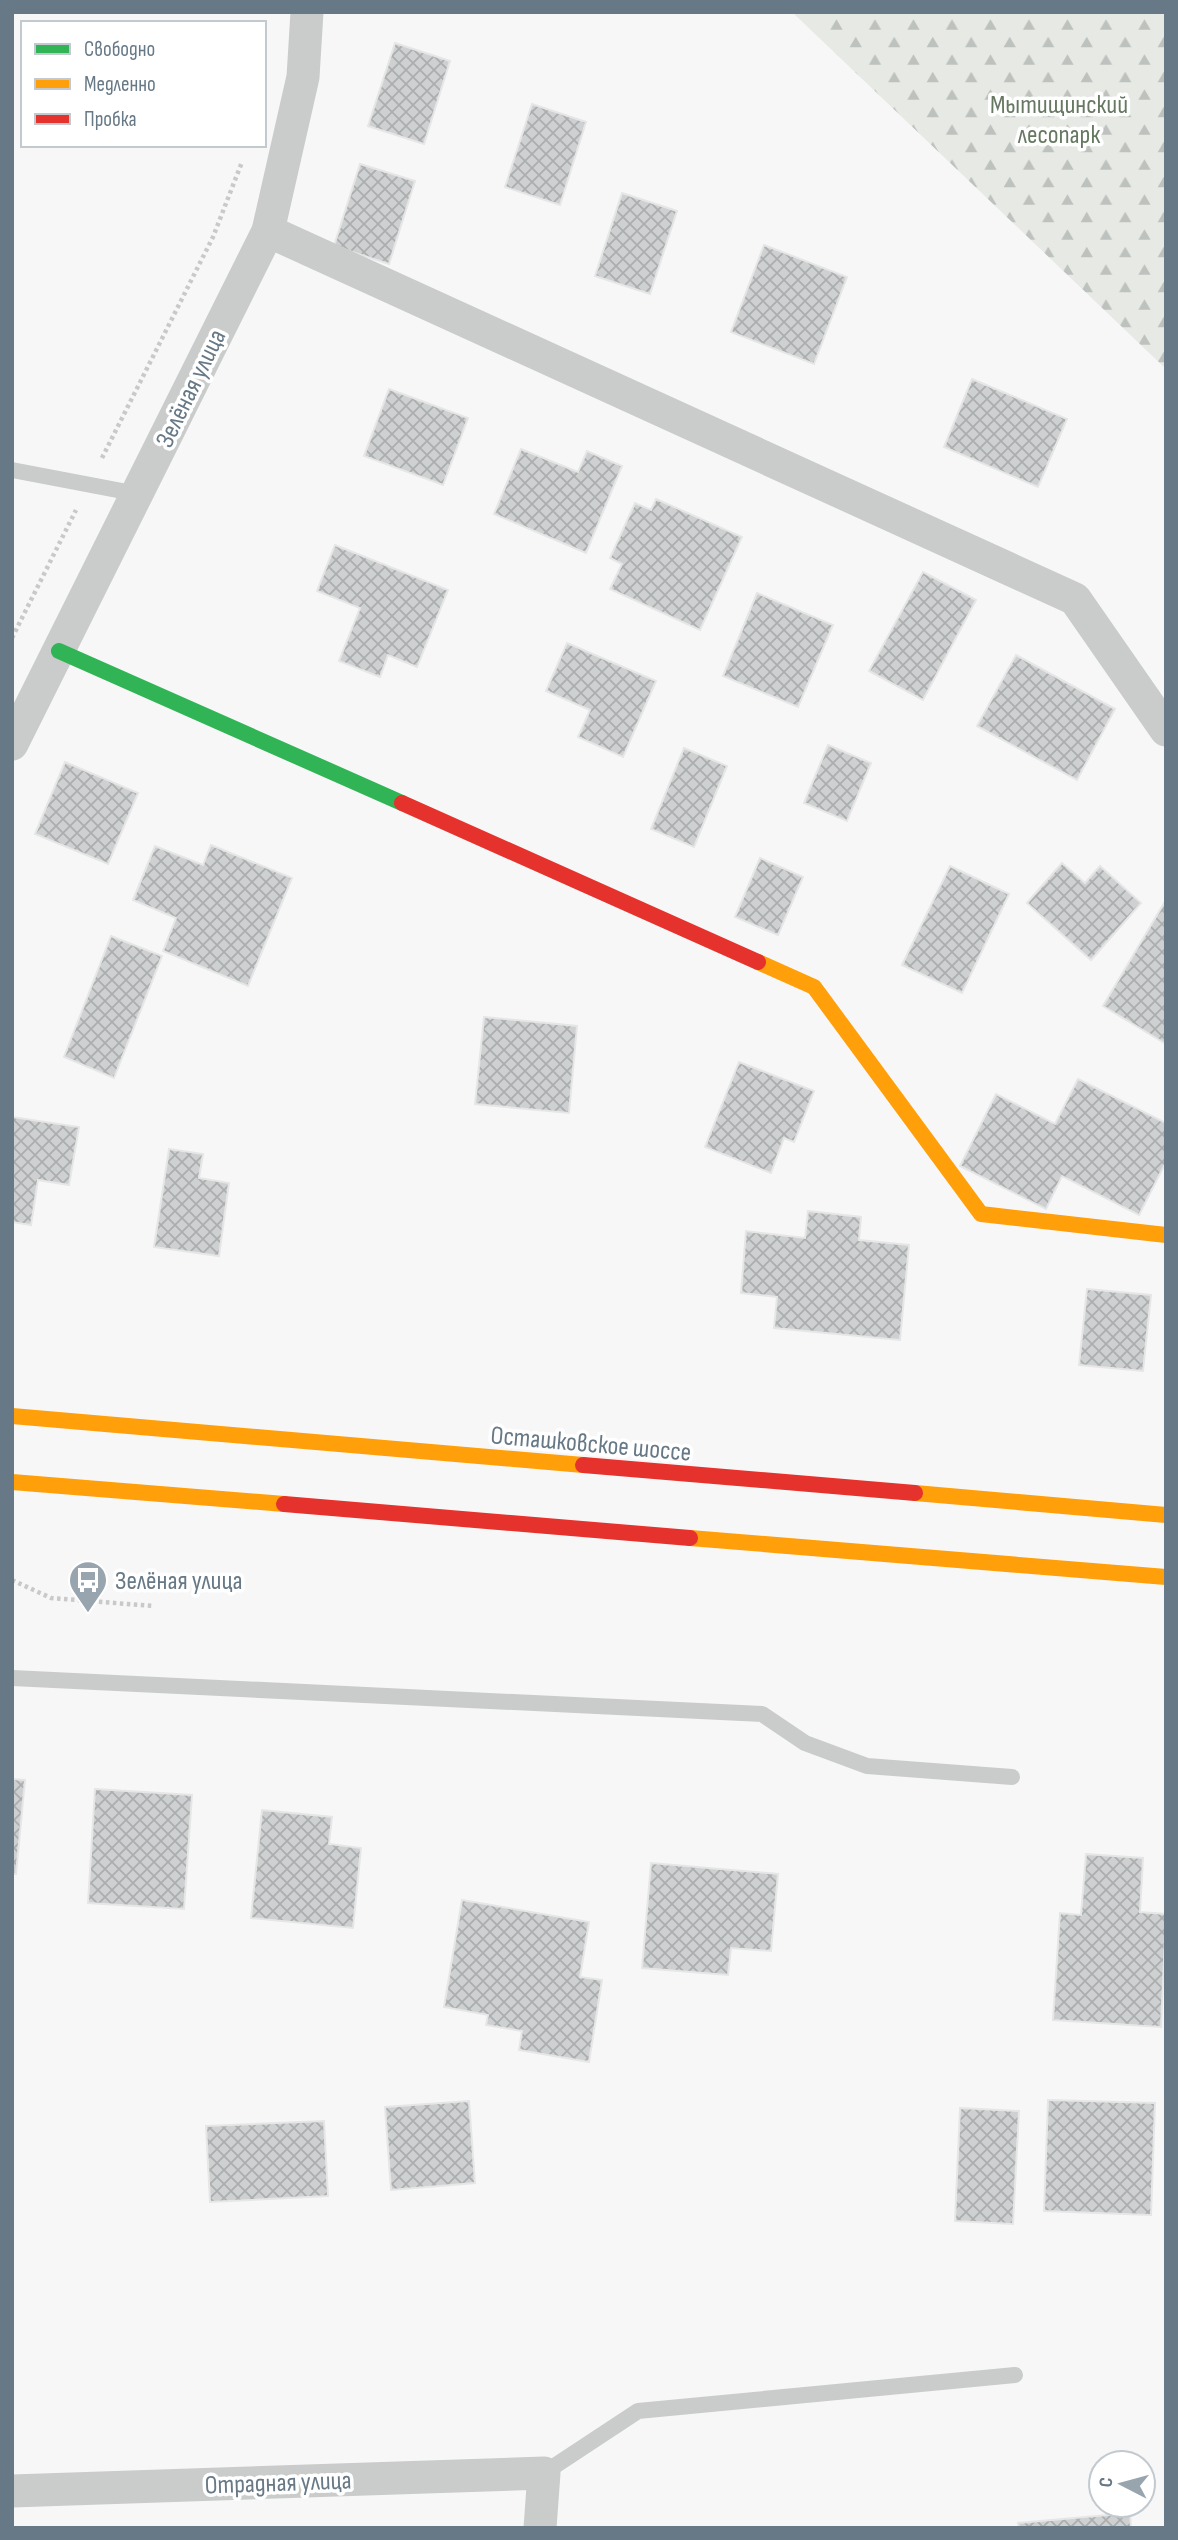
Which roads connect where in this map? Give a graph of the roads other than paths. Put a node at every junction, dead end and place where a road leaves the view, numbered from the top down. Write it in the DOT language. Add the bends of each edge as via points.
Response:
graph roads {
  1 [pos="307,12"];
  2 [pos="268,231"];
  3 [pos="12,470"];
  4 [pos="138,494"];
  5 [pos="60,652"];
  6 [pos="1166,730"];
  7 [pos="12,744"];
  8 [pos="1166,1235"];
  9 [pos="12,1416"];
  10 [pos="12,1482"];
  11 [pos="1166,1515"];
  12 [pos="1166,1577"];
  13 [pos="12,1678"];
  14 [pos="1012,1777"];
  15 [pos="1015,2375"];
  16 [pos="544,2473"];
  17 [pos="12,2491"];
  18 [pos="540,2528"];
  1 -- 2 [label="street, Зелёная улица" via="303,77"];
  2 -- 4 [label="street, Зелёная улица"];
  2 -- 6 [label="street" via="1075,599"];
  3 -- 4 [label="lane"];
  4 -- 5 [label="street, Зелёная улица"];
  5 -- 7 [label="street, Зелёная улица"];
  5 -- 8 [label="main road" via="814,987 981,1214"];
  9 -- 11 [label="main road, Осташковское шоссе"];
  10 -- 12 [label="main road"];
  13 -- 14 [label="lane" via="762,1714 805,1743 867,1766"];
  15 -- 16 [label="lane" via="638,2411"];
  16 -- 17 [label="street, Отрадная улица"];
  16 -- 18 [label="street"];
}
